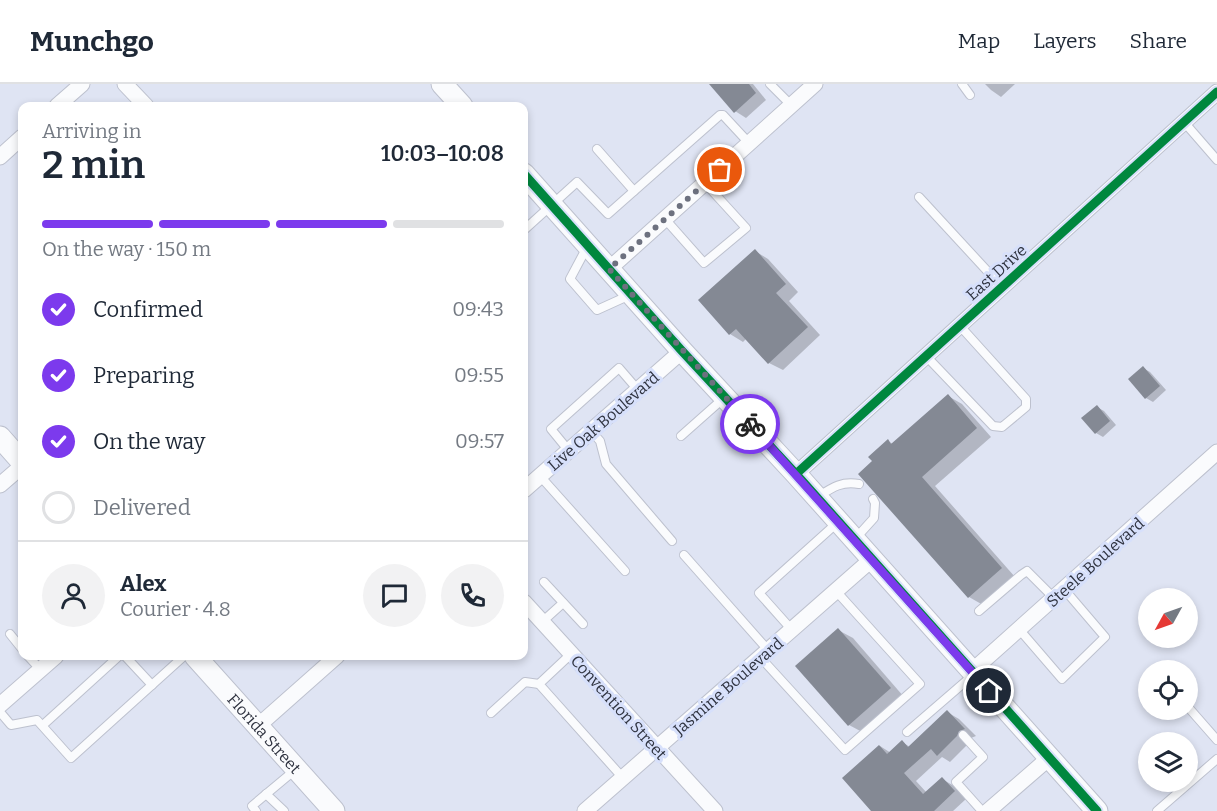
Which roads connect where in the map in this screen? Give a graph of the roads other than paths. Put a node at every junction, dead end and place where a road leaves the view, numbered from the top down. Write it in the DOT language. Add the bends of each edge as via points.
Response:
graph roads {
  1 [pos="82,84"];
  2 [pos="124,84"];
  3 [pos="442,84"];
  4 [pos="770,84"];
  5 [pos="815,84"];
  6 [pos="962,84"];
  7 [pos="1217,92"];
  8 [pos="970,94"];
  9 [pos="62,102"];
  10 [pos="142,102"];
  11 [pos="458,102"];
  12 [pos="791,105"];
  13 [pos="1184,122"];
  14 [pos="18,141"];
  15 [pos="749,143"];
  16 [pos="597,149"];
  17 [pos="0,158"];
  18 [pos="1217,160"];
  19 [pos="528,179"];
  20 [pos="705,183"];
  21 [pos="634,191"];
  22 [pos="919,197"];
  23 [pos="551,205"];
  24 [pos="665,219"];
  25 [pos="528,226"];
  26 [pos="588,245"];
  27 [pos="609,269"];
  28 [pos="1002,287"];
  29 [pos="632,295"];
  30 [pos="960,326"];
  31 [pos="682,351"];
  32 [pos="926,356"];
  33 [pos="638,390"];
  34 [pos="725,397"];
  35 [pos="591,431"];
  36 [pos="681,436"];
  37 [pos="0,437"];
  38 [pos="569,451"];
  39 [pos="1217,452"];
  40 [pos="18,459"];
  41 [pos="18,468"];
  42 [pos="796,474"];
  43 [pos="540,476"];
  44 [pos="859,484"];
  45 [pos="0,485"];
  46 [pos="528,486"];
  47 [pos="817,498"];
  48 [pos="873,500"];
  49 [pos="838,522"];
  50 [pos="854,540"];
  51 [pos="672,541"];
  52 [pos="684,555"];
  53 [pos="871,560"];
  54 [pos="625,571"];
  55 [pos="544,582"];
  56 [pos="836,591"];
  57 [pos="1059,594"];
  58 [pos="563,603"];
  59 [pos="528,606"];
  60 [pos="979,611"];
  61 [pos="542,622"];
  62 [pos="583,624"];
  63 [pos="1019,629"];
  64 [pos="792,630"];
  65 [pos="10,634"];
  66 [pos="18,644"];
  67 [pos="571,654"];
  68 [pos="764,654"];
  69 [pos="32,660"];
  70 [pos="51,660"];
  71 [pos="115,660"];
  72 [pos="129,660"];
  73 [pos="180,660"];
  74 [pos="199,660"];
  75 [pos="332,660"];
  76 [pos="40,669"];
  77 [pos="973,672"];
  78 [pos="538,684"];
  79 [pos="152,685"];
  80 [pos="0,705"];
  81 [pos="0,712"];
  82 [pos="491,713"];
  83 [pos="1198,718"];
  84 [pos="43,725"];
  85 [pos="258,726"];
  86 [pos="908,732"];
  87 [pos="963,735"];
  88 [pos="1217,740"];
  89 [pos="657,748"];
  90 [pos="1049,758"];
  91 [pos="1217,759"];
  92 [pos="297,769"];
  93 [pos="623,777"];
  94 [pos="266,794"];
  95 [pos="326,808"];
  96 [pos="256,811"];
  97 [pos="284,811"];
  98 [pos="585,811"];
  99 [pos="715,811"];
  100 [pos="982,811"];
  101 [pos="988,811"];
  102 [pos="1097,811"];
  103 [pos="1157,811"];
  1 -- 9 [label="street"];
  2 -- 10 [label="street"];
  3 -- 11 [label="street"];
  4 -- 12 [label="lane"];
  5 -- 12 [label="street"];
  6 -- 8 [label="lane"];
  7 -- 13 [label="street, East Drive"];
  12 -- 15 [label="street"];
  13 -- 18 [label="lane"];
  13 -- 28 [label="street, East Drive"];
  14 -- 17 [label="street"];
  15 -- 20 [label="street"];
  15 -- 21 [label="lane" via="720,115"];
  16 -- 21 [label="lane"];
  19 -- 23 [label="street"];
  20 -- 24 [label="street"];
  20 -- 24 [label="lane" via="746,228 704,263"];
  21 -- 23 [label="lane" via="608,214 577,182"];
  22 -- 28 [label="lane"];
  23 -- 25 [label="lane"];
  23 -- 26 [label="street"];
  24 -- 27 [label="street"];
  26 -- 27 [label="street"];
  26 -- 29 [label="lane" via="570,279 597,310"];
  27 -- 29 [label="street"];
  28 -- 30 [label="street, East Drive"];
  29 -- 31 [label="street"];
  30 -- 32 [label="street, East Drive"];
  30 -- 32 [label="lane" via="1026,399 1026,407 1002,427 993,426"];
  31 -- 33 [label="street, Live Oak Boulevard"];
  31 -- 34 [label="street"];
  32 -- 42 [label="street, East Drive"];
  33 -- 35 [label="street, Live Oak Boulevard"];
  33 -- 38 [label="lane" via="619,368 551,429"];
  34 -- 36 [label="lane"];
  34 -- 42 [label="street"];
  35 -- 38 [label="street, Live Oak Boulevard"];
  35 -- 51 [label="lane" via="600,441 606,464"];
  37 -- 40 [label="street"];
  38 -- 43 [label="street, Live Oak Boulevard"];
  39 -- 57 [label="street, Steele Boulevard"];
  41 -- 45 [label="street"];
  42 -- 47 [label="street"];
  43 -- 46 [label="street, Live Oak Boulevard"];
  43 -- 54 [label="lane"];
  44 -- 47 [label="lane" via="838,485"];
  47 -- 49 [label="street"];
  48 -- 50 [label="lane" via="874,518"];
  49 -- 50 [label="street"];
  49 -- 64 [label="lane" via="759,593"];
  50 -- 53 [label="street"];
  52 -- 68 [label="lane"];
  53 -- 56 [label="street, Jasmine Boulevard"];
  53 -- 77 [label="street"];
  55 -- 58 [label="lane"];
  56 -- 64 [label="street, Jasmine Boulevard"];
  56 -- 68 [label="lane" via="920,684 845,750"];
  57 -- 60 [label="lane" via="1027,572"];
  57 -- 63 [label="street, Steele Boulevard"];
  57 -- 63 [label="lane" via="1106,637 1062,679"];
  58 -- 61 [label="lane"];
  58 -- 62 [label="lane"];
  59 -- 61 [label="street, Convention Street"];
  61 -- 67 [label="street, Convention Street"];
  63 -- 77 [label="street, Steele Boulevard"];
  64 -- 68 [label="street, Jasmine Boulevard"];
  65 -- 66 [label="lane"];
  67 -- 78 [label="lane"];
  67 -- 89 [label="street, Convention Street"];
  68 -- 89 [label="street, Jasmine Boulevard"];
  69 -- 76 [label="lane"];
  70 -- 76 [label="street"];
  71 -- 84 [label="lane"];
  72 -- 79 [label="lane"];
  73 -- 79 [label="lane"];
  74 -- 85 [label="street, Florida Street"];
  75 -- 85 [label="street"];
  76 -- 80 [label="street"];
  77 -- 86 [label="lane"];
  77 -- 90 [label="street"];
  78 -- 82 [label="lane" via="525,682"];
  78 -- 93 [label="lane"];
  79 -- 84 [label="lane" via="71,758"];
  81 -- 84 [label="lane" via="11,725 38,720"];
  83 -- 88 [label="lane"];
  85 -- 92 [label="street, Florida Street"];
  87 -- 100 [label="lane" via="983,757 956,782"];
  89 -- 93 [label="street, Jasmine Boulevard"];
  89 -- 99 [label="street, Convention Street"];
  90 -- 101 [label="street"];
  90 -- 102 [label="street"];
  91 -- 103 [label="lane"];
  92 -- 94 [label="lane"];
  92 -- 95 [label="street, Florida Street"];
  93 -- 98 [label="street, Jasmine Boulevard"];
  94 -- 96 [label="lane" via="252,806"];
  94 -- 97 [label="lane"];
}
